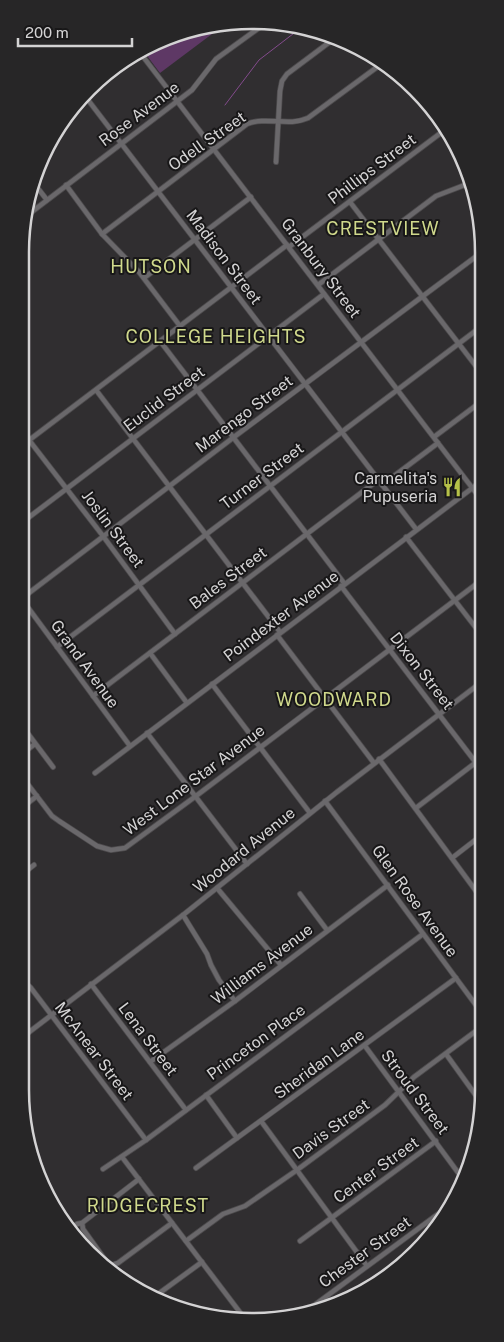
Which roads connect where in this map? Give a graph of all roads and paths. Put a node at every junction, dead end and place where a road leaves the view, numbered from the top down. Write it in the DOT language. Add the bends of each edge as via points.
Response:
graph roads {
  1 [pos="257,29"];
  2 [pos="329,43"];
  3 [pos="144,57"];
  4 [pos="377,67"];
  5 [pos="88,100"];
  6 [pos="178,101"];
  7 [pos="278,121"];
  8 [pos="441,133"];
  9 [pos="121,143"];
  10 [pos="214,149"];
  11 [pos="276,162"];
  12 [pos="66,185"];
  13 [pos="465,185"];
  14 [pos="38,188"];
  15 [pos="158,191"];
  16 [pos="251,197"];
  17 [pos="47,200"];
  18 [pos="350,202"];
  19 [pos="33,211"];
  20 [pos="102,234"];
  21 [pos="379,239"];
  22 [pos="195,240"];
  23 [pos="288,246"];
  24 [pos="475,257"];
  25 [pos="144,278"];
  26 [pos="318,285"];
  27 [pos="231,287"];
  28 [pos="324,294"];
  29 [pos="423,296"];
  30 [pos="180,326"];
  31 [pos="475,331"];
  32 [pos="268,335"];
  33 [pos="160,341"];
  34 [pos="361,342"];
  35 [pos="459,344"];
  36 [pos="475,365"];
  37 [pos="305,384"];
  38 [pos="197,389"];
  39 [pos="398,389"];
  40 [pos="96,390"];
  41 [pos="475,406"];
  42 [pos="342,432"];
  43 [pos="234,437"];
  44 [pos="434,437"];
  45 [pos="133,438"];
  46 [pos="29,440"];
  47 [pos="438,443"];
  48 [pos="378,480"];
  49 [pos="270,485"];
  50 [pos="382,485"];
  51 [pos="169,486"];
  52 [pos="475,486"];
  53 [pos="472,488"];
  54 [pos="66,489"];
  55 [pos="475,492"];
  56 [pos="29,517"];
  57 [pos="416,530"];
  58 [pos="307,533"];
  59 [pos="206,534"];
  60 [pos="103,536"];
  61 [pos="406,536"];
  62 [pos="243,583"];
  63 [pos="139,585"];
  64 [pos="343,585"];
  65 [pos="475,585"];
  66 [pos="29,592"];
  67 [pos="455,600"];
  68 [pos="29,609"];
  69 [pos="475,626"];
  70 [pos="175,634"];
  71 [pos="278,634"];
  72 [pos="57,648"];
  73 [pos="389,649"];
  74 [pos="150,653"];
  75 [pos="212,684"];
  76 [pos="475,687"];
  77 [pos="93,696"];
  78 [pos="324,698"];
  79 [pos="187,703"];
  80 [pos="439,714"];
  81 [pos="147,733"];
  82 [pos="29,736"];
  83 [pos="35,744"];
  84 [pos="130,746"];
  85 [pos="260,747"];
  86 [pos="29,748"];
  87 [pos="379,759"];
  88 [pos="475,761"];
  89 [pos="374,763"];
  90 [pos="475,763"];
  91 [pos="53,767"];
  92 [pos="94,773"];
  93 [pos="29,786"];
  94 [pos="37,796"];
  95 [pos="196,796"];
  96 [pos="326,801"];
  97 [pos="29,802"];
  98 [pos="416,808"];
  99 [pos="310,813"];
  100 [pos="475,840"];
  101 [pos="452,858"];
  102 [pos="247,864"];
  103 [pos="34,865"];
  104 [pos="29,869"];
  105 [pos="388,885"];
  106 [pos="217,888"];
  107 [pos="475,890"];
  108 [pos="300,894"];
  109 [pos="183,914"];
  110 [pos="327,930"];
  111 [pos="423,934"];
  112 [pos="282,965"];
  113 [pos="456,978"];
  114 [pos="91,984"];
  115 [pos="29,986"];
  116 [pos="235,1001"];
  117 [pos="475,1004"];
  118 [pos="51,1014"];
  119 [pos="29,1031"];
  120 [pos="475,1032"];
  121 [pos="365,1046"];
  122 [pos="446,1054"];
  123 [pos="150,1062"];
  124 [pos="398,1091"];
  125 [pos="475,1094"];
  126 [pos="206,1095"];
  127 [pos="186,1110"];
  128 [pos="261,1121"];
  129 [pos="237,1138"];
  130 [pos="146,1140"];
  131 [pos="436,1142"];
  132 [pos="122,1158"];
  133 [pos="196,1168"];
  134 [pos="103,1169"];
  135 [pos="297,1170"];
  136 [pos="459,1173"];
  137 [pos="139,1179"];
  138 [pos="332,1218"];
  139 [pos="435,1219"];
  140 [pos="82,1223"];
  141 [pos="172,1223"];
  142 [pos="75,1226"];
  143 [pos="186,1241"];
  144 [pos="300,1241"];
  145 [pos="101,1254"];
  146 [pos="202,1262"];
  147 [pos="115,1266"];
  148 [pos="367,1266"];
  149 [pos="160,1293"];
  150 [pos="315,1304"];
  151 [pos="240,1313"];
  1 -- 6 [label="street, Rose Avenue" via="216,59 194,88"];
  2 -- 7 [label="street" via="287,74 281,85"];
  3 -- 6 [label="street, Granbury Street"];
  4 -- 7 [label="street, Odell Street" via="310,117 297,122"];
  5 -- 9 [label="street, Madison Street"];
  6 -- 9 [label="street, Rose Avenue"];
  6 -- 10 [label="street, Granbury Street"];
  7 -- 10 [label="street, Odell Street" via="260,120 247,124"];
  7 -- 11 [label="street"];
  8 -- 18 [label="street, Phillips Street"];
  9 -- 12 [label="street, Rose Avenue"];
  9 -- 15 [label="street, Madison Street"];
  10 -- 15 [label="street, Odell Street"];
  10 -- 16 [label="street, Granbury Street"];
  12 -- 17 [label="street, Rose Avenue"];
  12 -- 20 [label="street"];
  13 -- 21 [label="street" via="436,196"];
  14 -- 17 [label="street"];
  15 -- 20 [label="street, Odell Street"];
  15 -- 22 [label="street, Madison Street"];
  16 -- 22 [label="street"];
  16 -- 23 [label="street, Granbury Street"];
  17 -- 19 [label="street, Rose Avenue"];
  18 -- 21 [label="street"];
  18 -- 23 [label="street, Phillips Street"];
  20 -- 25 [label="street"];
  21 -- 26 [label="street"];
  21 -- 29 [label="street"];
  22 -- 25 [label="street"];
  22 -- 27 [label="street, Madison Street"];
  23 -- 26 [label="street, Granbury Street"];
  23 -- 27 [label="street, Phillips Street"];
  24 -- 29 [label="street, Marengo Street"];
  25 -- 30 [label="street"];
  26 -- 28 [label="street, Granbury Street"];
  27 -- 30 [label="street, Phillips Street"];
  27 -- 32 [label="street, Madison Street"];
  28 -- 32 [label="street, Euclid Street"];
  28 -- 34 [label="street, Granbury Street"];
  29 -- 34 [label="street, Marengo Street"];
  29 -- 35 [label="street"];
  30 -- 33 [label="street, Phillips Street"];
  31 -- 35 [label="street, Turner Street"];
  32 -- 37 [label="street, Madison Street"];
  32 -- 38 [label="street, Euclid Street"];
  33 -- 38 [label="street, Dixon Street"];
  33 -- 40 [label="street, Phillips Street"];
  34 -- 37 [label="street, Marengo Street"];
  34 -- 39 [label="street, Granbury Street"];
  35 -- 36 [label="street"];
  35 -- 39 [label="street, Turner Street"];
  37 -- 42 [label="street, Madison Street"];
  37 -- 43 [label="street, Marengo Street"];
  38 -- 43 [label="street, Dixon Street"];
  38 -- 45 [label="street, Euclid Street"];
  39 -- 42 [label="street, Turner Street"];
  39 -- 44 [label="street, Granbury Street"];
  40 -- 45 [label="street"];
  40 -- 46 [label="street, Phillips Street"];
  41 -- 44 [label="street"];
  42 -- 48 [label="street, Madison Street"];
  42 -- 49 [label="street, Turner Street"];
  43 -- 49 [label="street, Dixon Street"];
  43 -- 51 [label="street, Marengo Street"];
  44 -- 47 [label="street, Granbury Street"];
  45 -- 51 [label="street"];
  45 -- 54 [label="street, Euclid Street"];
  46 -- 54 [label="street, Joslin Street"];
  47 -- 50 [label="street"];
  47 -- 53 [label="street, Granbury Street"];
  48 -- 50 [label="street, Madison Street"];
  48 -- 58 [label="street, Bales Street"];
  49 -- 58 [label="street, Dixon Street"];
  49 -- 59 [label="street, Turner Street"];
  50 -- 57 [label="street, Madison Street"];
  51 -- 59 [label="street"];
  51 -- 60 [label="street, Marengo Street"];
  52 -- 53 [label="street, Poindexter Avenue"];
  53 -- 55 [label="street, Granbury Street"];
  53 -- 57 [label="street, Poindexter Avenue"];
  54 -- 56 [label="street, Euclid Street"];
  54 -- 60 [label="street, Joslin Street"];
  57 -- 61 [label="street, Poindexter Avenue"];
  58 -- 62 [label="street, Bales Street"];
  58 -- 64 [label="street, Dixon Street"];
  59 -- 62 [label="street"];
  59 -- 63 [label="street, Turner Street"];
  60 -- 63 [label="street, Joslin Street"];
  60 -- 66 [label="street, Marengo Street"];
  61 -- 64 [label="street, Poindexter Avenue"];
  61 -- 67 [label="street"];
  62 -- 70 [label="street, Bales Street"];
  62 -- 71 [label="street"];
  63 -- 70 [label="street, Joslin Street"];
  63 -- 72 [label="street, Turner Street"];
  64 -- 71 [label="street, Poindexter Avenue"];
  64 -- 73 [label="street, Dixon Street"];
  65 -- 67 [label="street, West Lone Star Avenue"];
  67 -- 69 [label="street"];
  67 -- 73 [label="street, West Lone Star Avenue"];
  68 -- 72 [label="street, Grand Avenue"];
  70 -- 74 [label="street, Bales Street"];
  71 -- 75 [label="street, Poindexter Avenue"];
  71 -- 78 [label="street"];
  72 -- 77 [label="street, Grand Avenue"];
  73 -- 78 [label="street, West Lone Star Avenue"];
  73 -- 80 [label="street, Dixon Street"];
  74 -- 77 [label="street, Bales Street"];
  74 -- 79 [label="street"];
  75 -- 79 [label="street, Poindexter Avenue"];
  75 -- 85 [label="street"];
  76 -- 80 [label="street, Woodard Avenue"];
  77 -- 84 [label="street, Grand Avenue"];
  78 -- 85 [label="street, West Lone Star Avenue"];
  78 -- 89 [label="street"];
  79 -- 81 [label="street, Poindexter Avenue"];
  80 -- 87 [label="street, Woodard Avenue"];
  80 -- 88 [label="street, Dixon Street"];
  81 -- 84 [label="street, Poindexter Avenue"];
  81 -- 95 [label="street"];
  82 -- 83 [label="street"];
  83 -- 86 [label="street"];
  83 -- 91 [label="street"];
  84 -- 92 [label="street, Poindexter Avenue"];
  85 -- 95 [label="street, West Lone Star Avenue"];
  85 -- 99 [label="street"];
  87 -- 89 [label="street, Woodard Avenue"];
  87 -- 98 [label="street"];
  89 -- 96 [label="street, Woodard Avenue"];
  90 -- 98 [label="street"];
  93 -- 94 [label="street, West Lone Star Avenue"];
  94 -- 95 [label="street, West Lone Star Avenue" via="56,819 97,846 110,850 125,848"];
  94 -- 97 [label="street"];
  95 -- 102 [label="street"];
  96 -- 99 [label="street, Woodard Avenue"];
  96 -- 105 [label="street, Glen Rose Avenue"];
  98 -- 101 [label="street"];
  99 -- 102 [label="street, Woodard Avenue"];
  100 -- 101 [label="street"];
  101 -- 107 [label="street"];
  102 -- 106 [label="street, Woodard Avenue"];
  103 -- 104 [label="street"];
  105 -- 110 [label="street, Williams Avenue"];
  105 -- 111 [label="street, Glen Rose Avenue"];
  106 -- 109 [label="street, Woodard Avenue"];
  106 -- 112 [label="street"];
  108 -- 110 [label="street"];
  109 -- 114 [label="street, Woodard Avenue"];
  109 -- 116 [label="street" via="218,979"];
  110 -- 112 [label="street, Williams Avenue"];
  111 -- 113 [label="street, Glen Rose Avenue"];
  111 -- 126 [label="street, Princeton Place"];
  112 -- 116 [label="street, Williams Avenue"];
  113 -- 117 [label="street, Glen Rose Avenue"];
  113 -- 121 [label="street, Sheridan Lane"];
  114 -- 118 [label="street, Woodard Avenue"];
  114 -- 123 [label="street, Lena Street"];
  115 -- 118 [label="street, McAnear Street"];
  116 -- 123 [label="street, Williams Avenue"];
  118 -- 119 [label="street, Woodard Avenue"];
  118 -- 130 [label="street, McAnear Street"];
  120 -- 122 [label="street, Davis Street"];
  121 -- 124 [label="street, Stroud Street"];
  121 -- 128 [label="street, Sheridan Lane"];
  122 -- 124 [label="street, Davis Street"];
  122 -- 125 [label="street"];
  123 -- 127 [label="street, Lena Street"];
  124 -- 131 [label="street, Stroud Street"];
  124 -- 135 [label="street, Davis Street" via="372,1115"];
  126 -- 127 [label="street, Princeton Place"];
  126 -- 129 [label="street"];
  127 -- 130 [label="street, Princeton Place"];
  128 -- 129 [label="street, Sheridan Lane"];
  128 -- 135 [label="street"];
  129 -- 133 [label="street, Sheridan Lane"];
  130 -- 132 [label="street, Princeton Place"];
  131 -- 136 [label="street, Stroud Street"];
  131 -- 138 [label="street, Center Street"];
  132 -- 134 [label="street, Princeton Place"];
  132 -- 137 [label="street"];
  135 -- 138 [label="street"];
  135 -- 143 [label="street, Davis Street" via="245,1206 223,1214"];
  137 -- 140 [label="street"];
  137 -- 141 [label="street"];
  138 -- 144 [label="street, Center Street"];
  138 -- 148 [label="street"];
  139 -- 148 [label="street, Chester Street"];
  140 -- 142 [label="street"];
  140 -- 145 [label="street" via="82,1229"];
  141 -- 143 [label="street"];
  141 -- 147 [label="street"];
  143 -- 146 [label="street"];
  146 -- 149 [label="street"];
  146 -- 151 [label="street"];
  148 -- 150 [label="street, Chester Street"];
}
